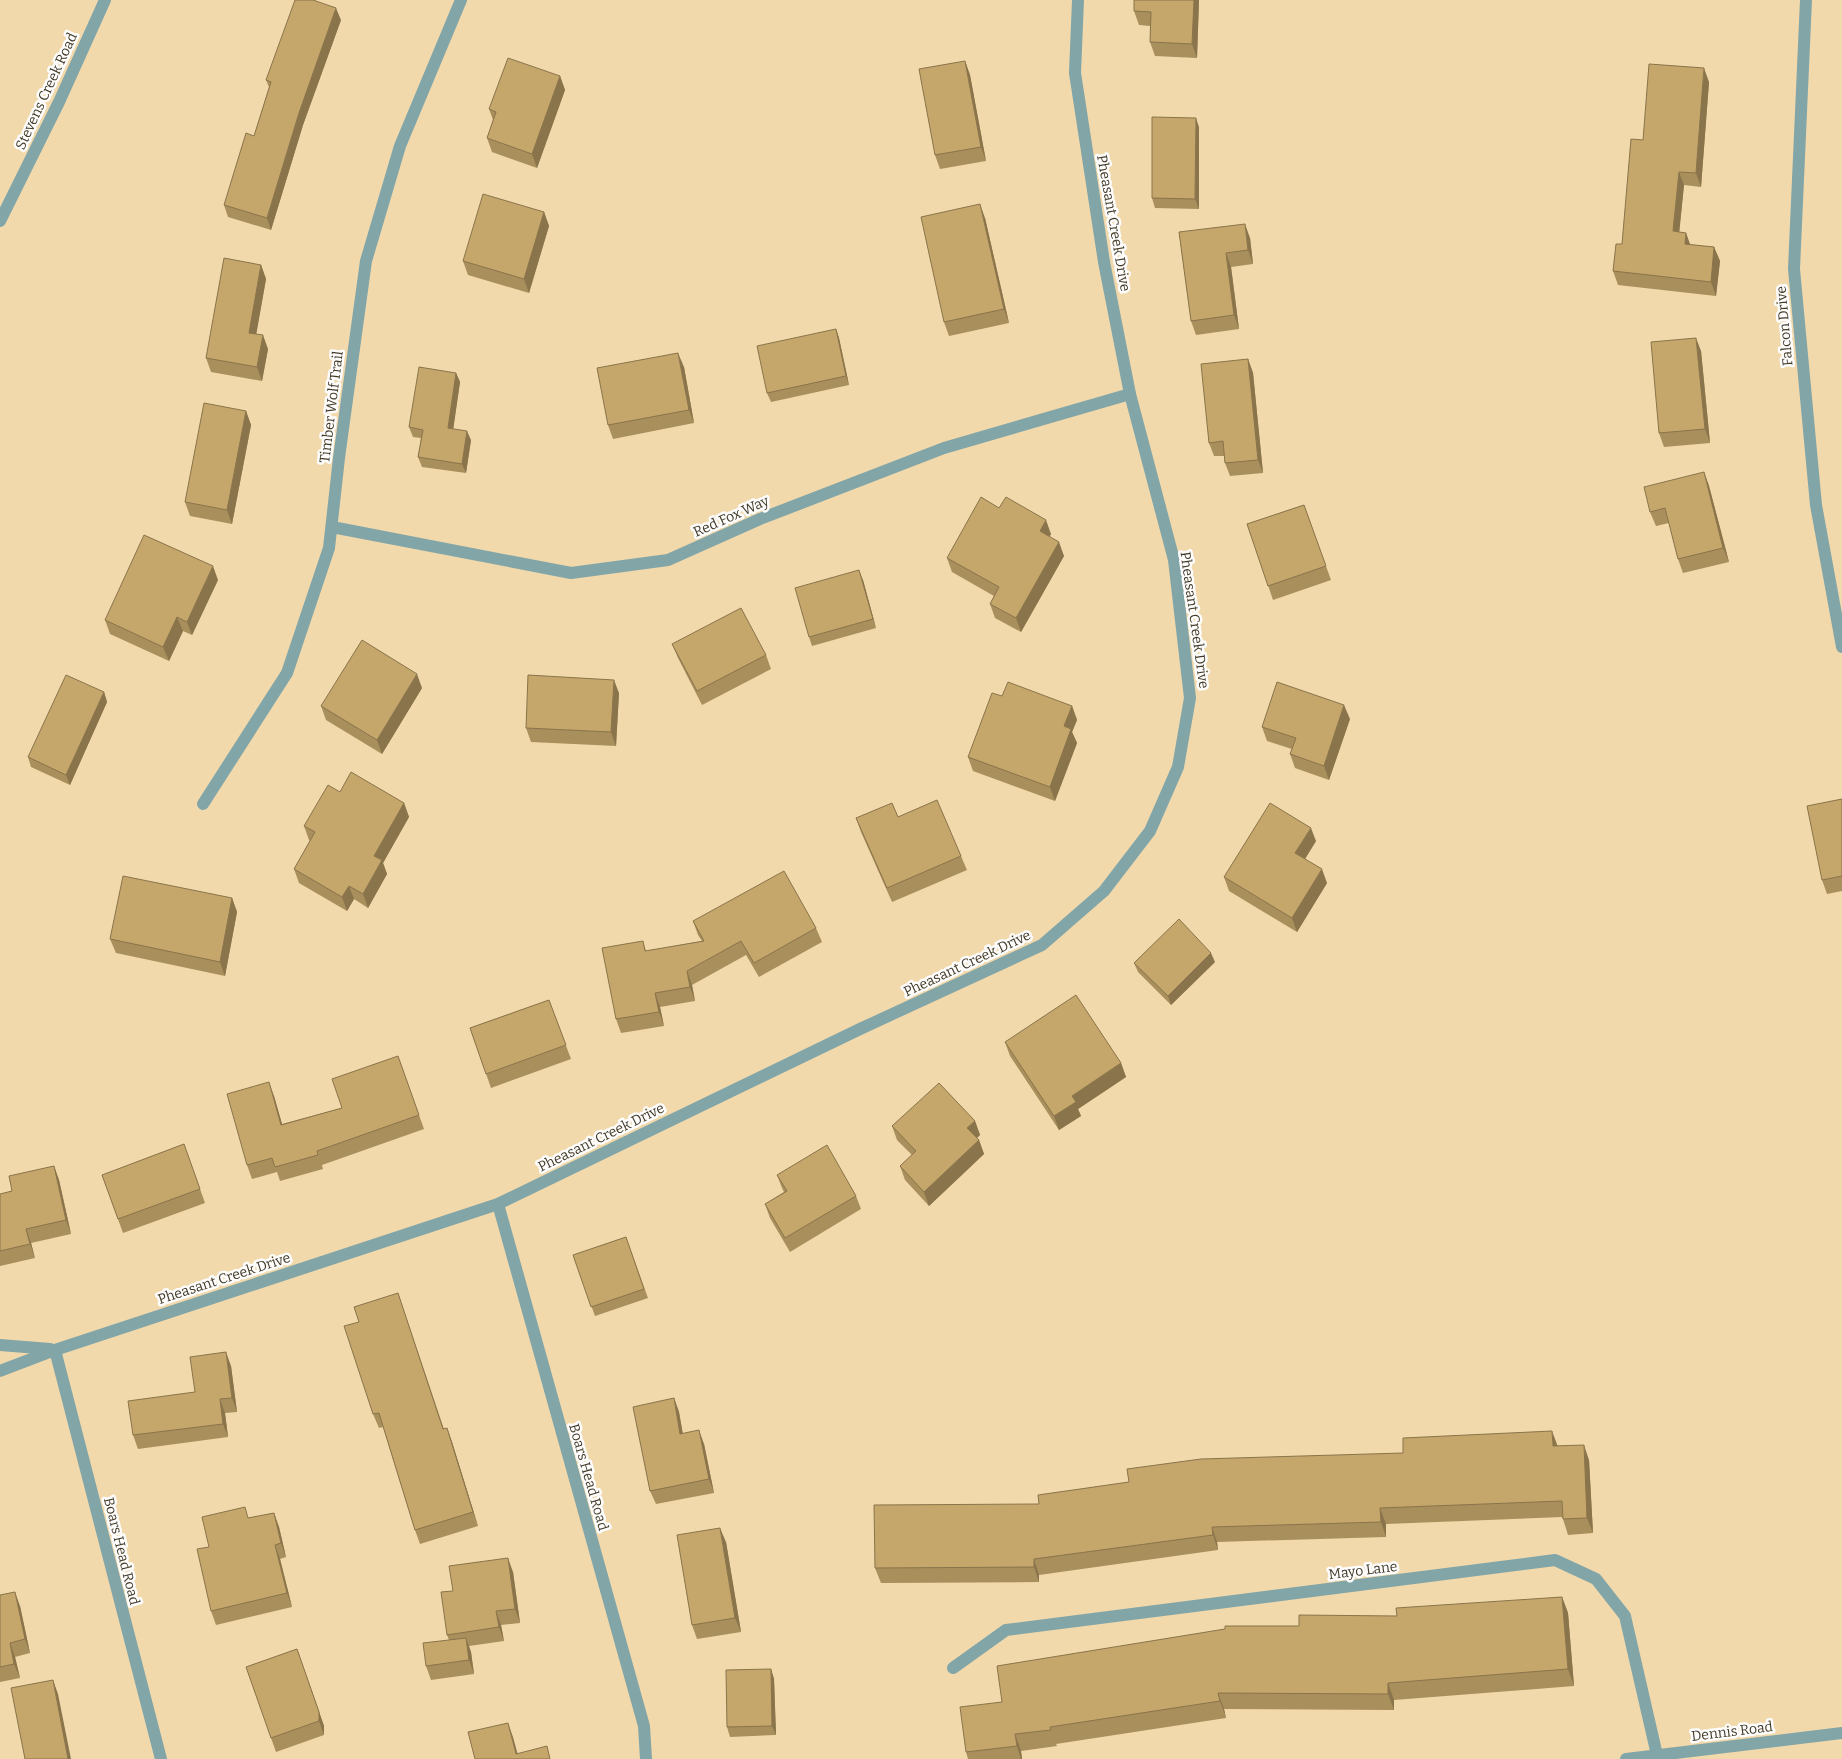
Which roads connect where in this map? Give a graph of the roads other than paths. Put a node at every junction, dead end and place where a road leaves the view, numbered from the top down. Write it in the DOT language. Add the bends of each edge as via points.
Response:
graph roads {
  1 [pos="105,0"];
  2 [pos="461,0"];
  3 [pos="1078,0"];
  4 [pos="1806,0"];
  5 [pos="0,221"];
  6 [pos="1130,394"];
  7 [pos="332,527"];
  8 [pos="1842,647"];
  9 [pos="203,804"];
  10 [pos="498,1204"];
  11 [pos="0,1345"];
  12 [pos="55,1350"];
  13 [pos="0,1371"];
  14 [pos="953,1668"];
  15 [pos="1842,1733"];
  16 [pos="1657,1755"];
  17 [pos="161,1759"];
  18 [pos="646,1759"];
  19 [pos="1626,1759"];
  1 -- 5 [label="street, Stevens Creek Road"];
  2 -- 7 [label="street, Timber Wolf Trail" via="400,146 366,261"];
  3 -- 6 [label="street, Pheasant Creek Drive" via="1074,73 1104,262"];
  4 -- 8 [label="street, Falcon Drive" via="1794,269 1816,505"];
  6 -- 7 [label="street, Red Fox Way" via="944,448 760,519 668,560 571,573"];
  6 -- 10 [label="street, Pheasant Creek Drive" via="1174,560 1190,698 1178,767 1150,831 1104,891 1042,945"];
  7 -- 9 [label="street, Timber Wolf Trail" via="330,548 287,673"];
  10 -- 12 [label="street, Pheasant Creek Drive"];
  10 -- 18 [label="street, Boars Head Road" via="644,1726"];
  11 -- 12 [label="street, Pheasant Creek Drive"];
  12 -- 13 [label="street, Pheasant Creek Drive"];
  12 -- 17 [label="street, Boars Head Road"];
  14 -- 16 [label="street, Mayo Lane" via="1006,1630 1555,1560 1596,1578 1625,1616"];
  15 -- 16 [label="street, Dennis Road"];
  16 -- 19 [label="street, Dennis Road"];
}
